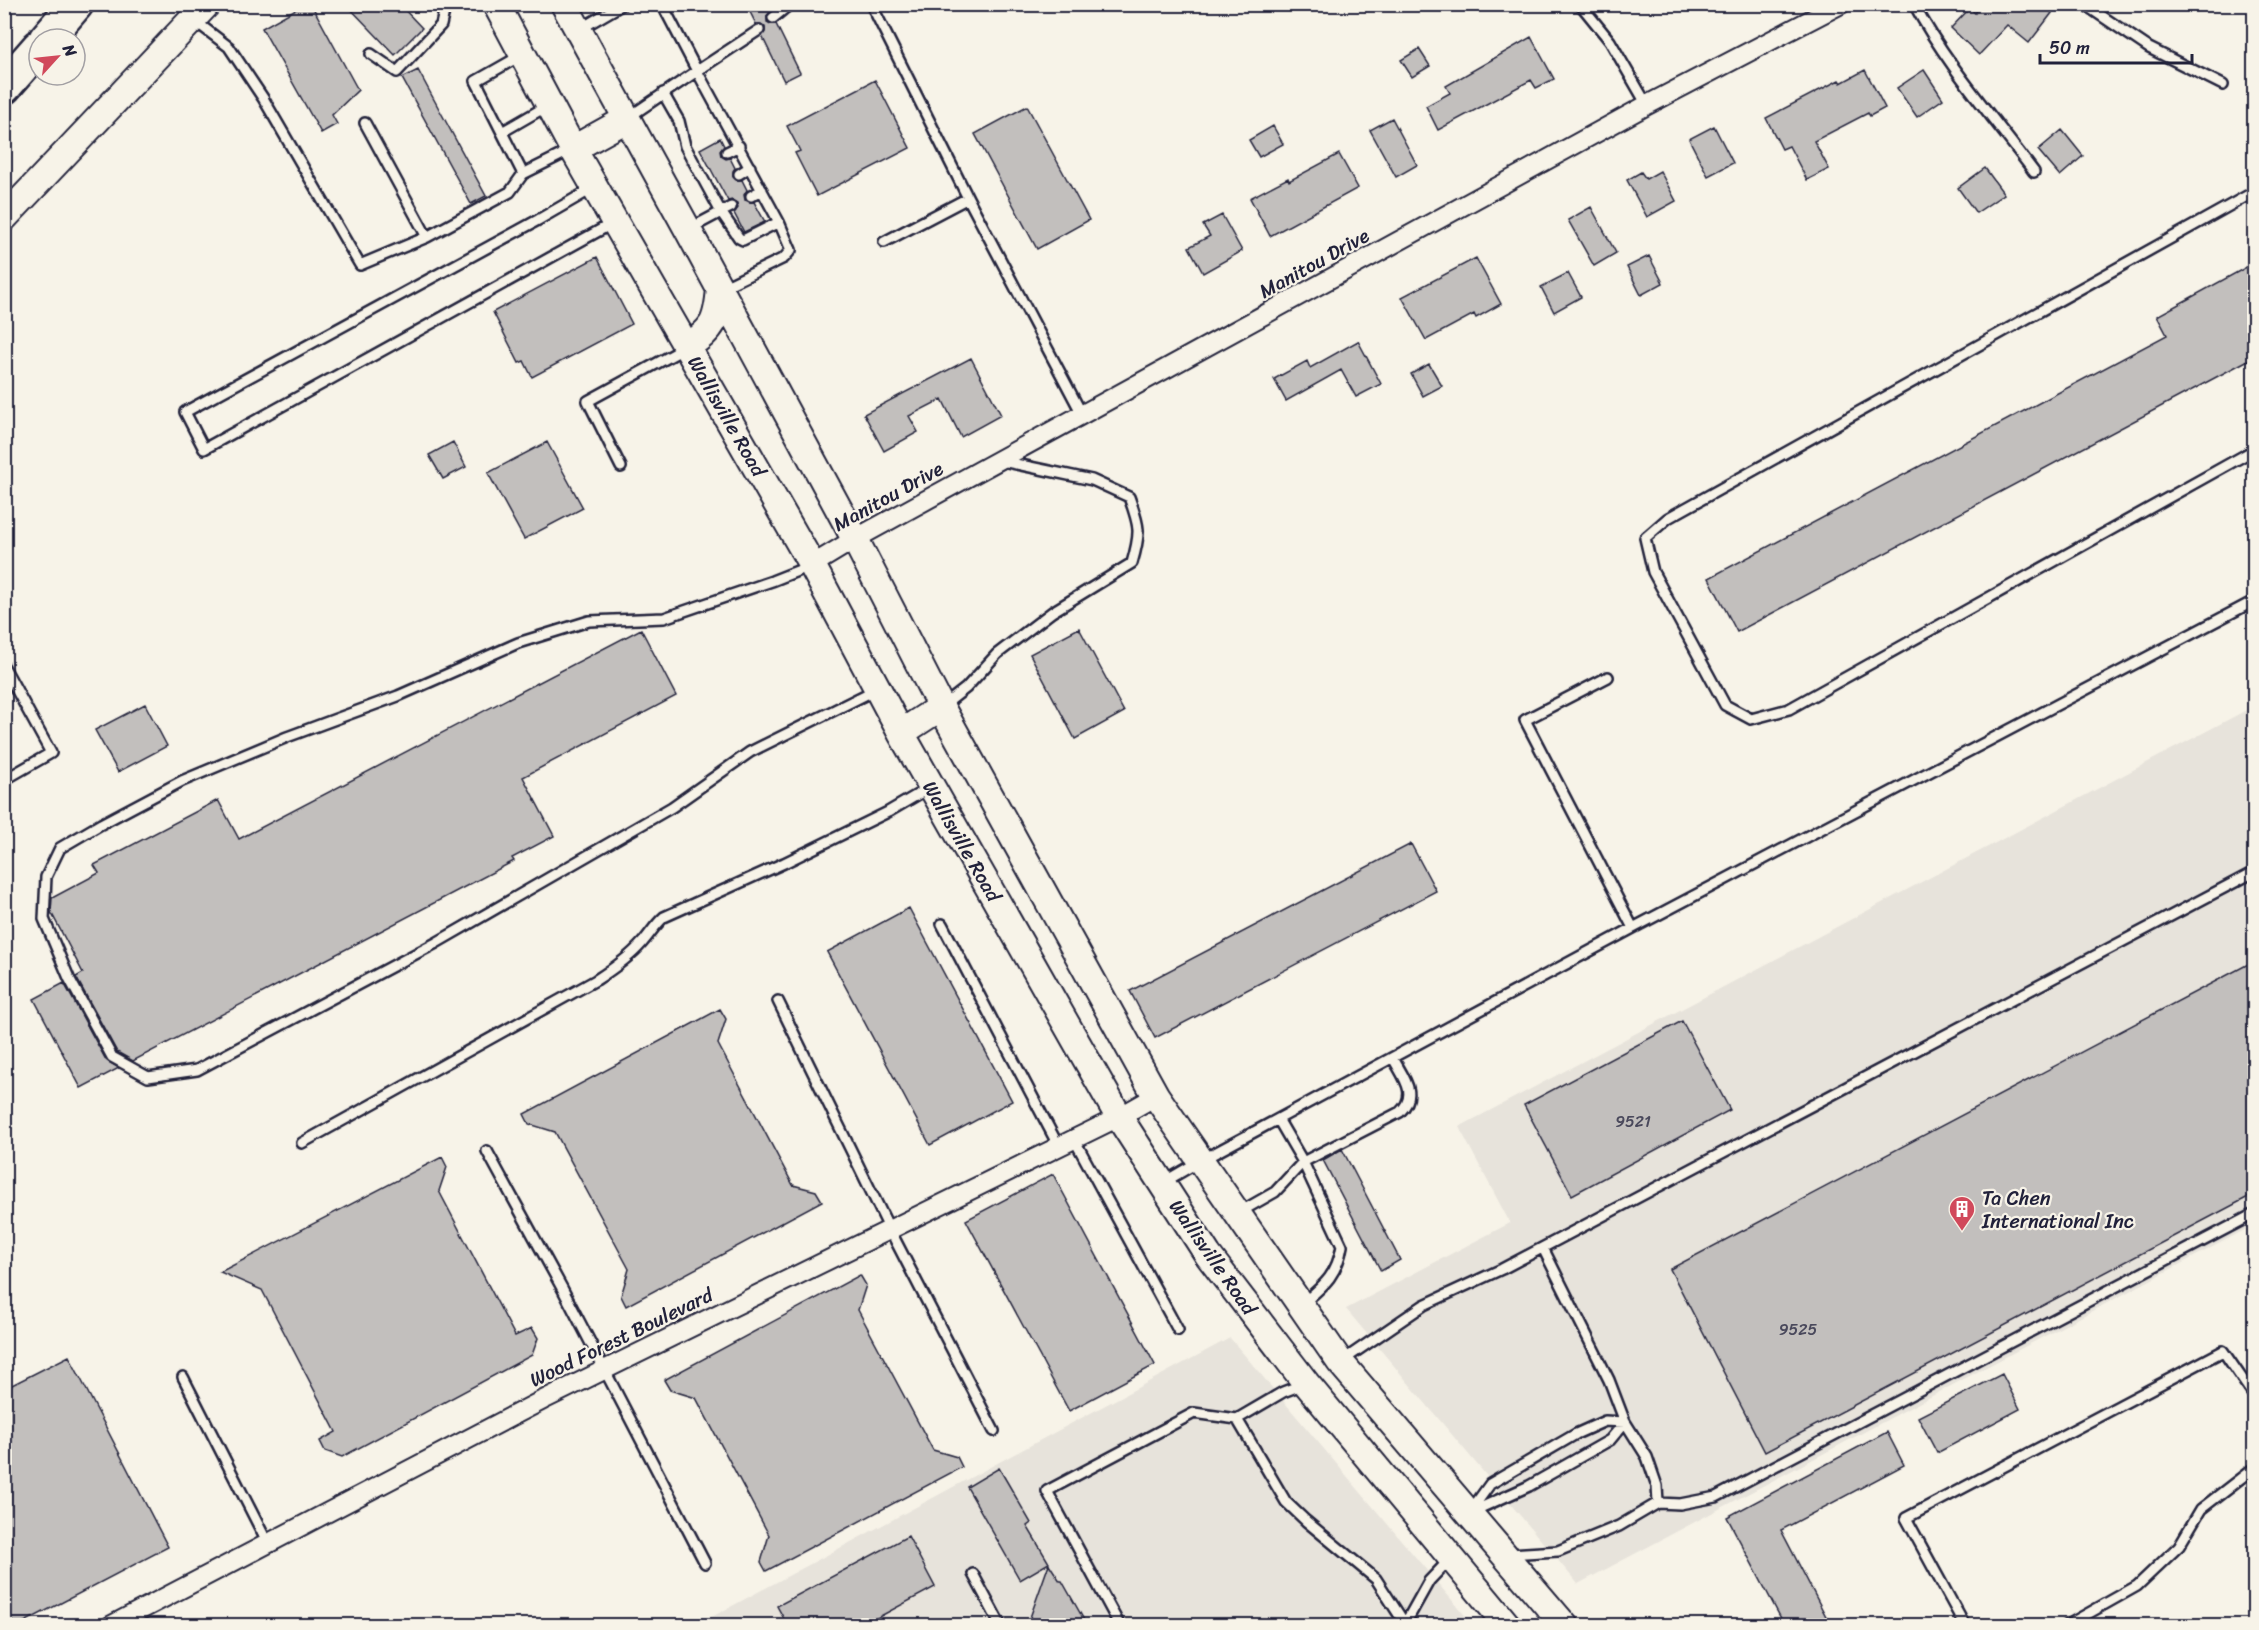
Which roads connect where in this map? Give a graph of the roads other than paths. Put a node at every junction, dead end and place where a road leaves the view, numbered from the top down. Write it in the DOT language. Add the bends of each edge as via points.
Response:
graph roads {
  1 [pos="76,4"];
  2 [pos="496,4"];
  3 [pos="564,4"];
  4 [pos="623,4"];
  5 [pos="662,4"];
  6 [pos="790,4"];
  7 [pos="871,4"];
  8 [pos="1580,4"];
  9 [pos="1841,4"];
  10 [pos="1914,4"];
  11 [pos="2084,4"];
  12 [pos="446,5"];
  13 [pos="200,12"];
  14 [pos="773,18"];
  15 [pos="56,27"];
  16 [pos="578,30"];
  17 [pos="759,30"];
  18 [pos="371,54"];
  19 [pos="522,55"];
  20 [pos="27,61"];
  21 [pos="697,71"];
  22 [pos="2223,85"];
  23 [pos="4,87"];
  24 [pos="663,93"];
  25 [pos="549,105"];
  26 [pos="1647,105"];
  27 [pos="627,119"];
  28 [pos="365,123"];
  29 [pos="502,132"];
  30 [pos="739,146"];
  31 [pos="573,149"];
  32 [pos="727,152"];
  33 [pos="707,163"];
  34 [pos="750,167"];
  35 [pos="698,169"];
  36 [pos="2034,172"];
  37 [pos="523,174"];
  38 [pos="739,174"];
  39 [pos="719,185"];
  40 [pos="595,187"];
  41 [pos="762,190"];
  42 [pos="710,191"];
  43 [pos="2254,192"];
  44 [pos="751,196"];
  45 [pos="968,198"];
  46 [pos="731,207"];
  47 [pos="722,212"];
  48 [pos="4,218"];
  49 [pos="615,222"];
  50 [pos="779,222"];
  51 [pos="688,230"];
  52 [pos="427,237"];
  53 [pos="884,242"];
  54 [pos="720,289"];
  55 [pos="687,347"];
  56 [pos="1083,416"];
  57 [pos="2254,450"];
  58 [pos="1000,461"];
  59 [pos="621,467"];
  60 [pos="855,539"];
  61 [pos="812,565"];
  62 [pos="2254,601"];
  63 [pos="4,667"];
  64 [pos="1608,677"];
  65 [pos="877,688"];
  66 [pos="941,707"];
  67 [pos="901,733"];
  68 [pos="4,780"];
  69 [pos="931,786"];
  70 [pos="2254,872"];
  71 [pos="942,924"];
  72 [pos="1633,928"];
  73 [pos="778,1000"];
  74 [pos="1393,1058"];
  75 [pos="1156,1096"];
  76 [pos="1119,1117"];
  77 [pos="1278,1119"];
  78 [pos="302,1143"];
  79 [pos="1067,1143"];
  80 [pos="487,1151"];
  81 [pos="1200,1161"];
  82 [pos="1303,1162"];
  83 [pos="1162,1184"];
  84 [pos="1236,1214"];
  85 [pos="2254,1214"];
  86 [pos="890,1230"];
  87 [pos="1543,1248"];
  88 [pos="1300,1305"];
  89 [pos="1178,1330"];
  90 [pos="1340,1362"];
  91 [pos="603,1371"];
  92 [pos="183,1377"];
  93 [pos="1306,1383"];
  94 [pos="2254,1396"];
  95 [pos="1237,1419"];
  96 [pos="1625,1422"];
  97 [pos="994,1431"];
  98 [pos="2254,1468"];
  99 [pos="1658,1503"];
  100 [pos="1469,1513"];
  101 [pos="268,1544"];
  102 [pos="1504,1555"];
  103 [pos="1451,1558"];
  104 [pos="705,1563"];
  105 [pos="973,1574"];
  106 [pos="1557,1623"];
  107 [pos="1403,1625"];
  108 [pos="110,1626"];
  109 [pos="1001,1626"];
  110 [pos="1120,1626"];
  111 [pos="1508,1626"];
  112 [pos="1965,1626"];
  113 [pos="2066,1626"];
  1 -- 15 [label="highway"];
  2 -- 19 [label="main road, Wallisville Road"];
  3 -- 16 [label="main road"];
  4 -- 16 [label="lane"];
  5 -- 21 [label="lane"];
  6 -- 14 [label="lane"];
  7 -- 45 [label="lane"];
  8 -- 26 [label="lane" via="1610,41"];
  9 -- 26 [label="street, Manitou Drive"];
  10 -- 36 [label="lane"];
  11 -- 22 [label="lane" via="2149,48"];
  12 -- 18 [label="lane" via="441,25 397,72"];
  13 -- 48 [label="main road"];
  13 -- 52 [label="lane" via="229,46 263,98 360,265"];
  16 -- 27 [label="main road"];
  17 -- 21 [label="lane"];
  19 -- 25 [label="main road, Wallisville Road"];
  19 -- 29 [label="lane" via="476,81"];
  20 -- 23 [label="highway"];
  21 -- 24 [label="lane"];
  21 -- 30 [label="lane"];
  24 -- 27 [label="lane"];
  24 -- 35 [label="lane"];
  25 -- 29 [label="lane"];
  25 -- 31 [label="main road, Wallisville Road"];
  26 -- 56 [label="street, Manitou Drive"];
  27 -- 31 [label="main road"];
  27 -- 51 [label="main road"];
  28 -- 52 [label="lane"];
  29 -- 37 [label="lane"];
  30 -- 32 [label="lane"];
  30 -- 34 [label="lane"];
  31 -- 37 [label="lane"];
  31 -- 40 [label="main road, Wallisville Road"];
  33 -- 35 [label="lane"];
  34 -- 38 [label="lane"];
  34 -- 41 [label="lane"];
  35 -- 42 [label="lane"];
  37 -- 52 [label="lane" via="510,192"];
  39 -- 42 [label="lane"];
  40 -- 49 [label="main road, Wallisville Road"];
  40 -- 49 [label="lane" via="185,412 204,449"];
  41 -- 44 [label="lane"];
  41 -- 50 [label="lane"];
  42 -- 47 [label="lane"];
  43 -- 57 [label="lane" via="1668,518 1646,538 1653,572 1725,705 1751,719 1789,709"];
  45 -- 53 [label="lane"];
  45 -- 56 [label="lane"];
  46 -- 47 [label="lane"];
  47 -- 50 [label="lane" via="743,240"];
  47 -- 51 [label="lane"];
  49 -- 55 [label="main road, Wallisville Road"];
  50 -- 54 [label="lane" via="790,243 788,255"];
  51 -- 54 [label="main road"];
  54 -- 55 [label="main road" via="718,311 708,333"];
  54 -- 60 [label="main road"];
  55 -- 59 [label="lane" via="588,401"];
  55 -- 61 [label="main road, Wallisville Road"];
  56 -- 58 [label="street, Manitou Drive"];
  58 -- 60 [label="street, Manitou Drive"];
  58 -- 66 [label="lane" via="1092,480 1128,497 1139,524 1138,543 1132,563 1052,612 997,654 966,688"];
  60 -- 61 [label="street, Manitou Drive"];
  60 -- 66 [label="main road"];
  61 -- 65 [label="main road, Wallisville Road"];
  61 -- 65 [label="lane" via="664,618 588,621 518,644 182,781 101,824 60,848 46,877 44,919 69,978 112,1057 148,1077 197,1070 436,943 672,807 750,752"];
  62 -- 72 [label="lane"];
  63 -- 68 [label="lane" via="51,753"];
  64 -- 72 [label="lane" via="1525,720"];
  65 -- 67 [label="main road, Wallisville Road"];
  66 -- 67 [label="main road"];
  66 -- 75 [label="main road"];
  67 -- 69 [label="main road, Wallisville Road"];
  69 -- 76 [label="main road, Wallisville Road"];
  69 -- 78 [label="lane" via="805,853 664,917 621,963 597,980"];
  70 -- 87 [label="lane"];
  71 -- 79 [label="lane"];
  72 -- 74 [label="lane"];
  73 -- 86 [label="lane"];
  74 -- 77 [label="lane"];
  74 -- 82 [label="lane" via="1410,1092 1408,1104 1400,1112"];
  75 -- 76 [label="street, Wood Forest Boulevard"];
  75 -- 81 [label="main road"];
  76 -- 79 [label="street, Wood Forest Boulevard"];
  76 -- 83 [label="main road, Wallisville Road"];
  77 -- 81 [label="lane"];
  77 -- 82 [label="lane"];
  79 -- 86 [label="street, Wood Forest Boulevard"];
  79 -- 89 [label="lane"];
  80 -- 91 [label="lane"];
  81 -- 83 [label="lane"];
  81 -- 84 [label="main road"];
  82 -- 84 [label="lane" via="1275,1192"];
  82 -- 88 [label="lane" via="1342,1246 1340,1261 1330,1280"];
  83 -- 93 [label="main road, Wallisville Road" via="1208,1255"];
  84 -- 88 [label="main road"];
  85 -- 99 [label="lane" via="1716,1497 1680,1504"];
  86 -- 91 [label="street, Wood Forest Boulevard"];
  86 -- 97 [label="lane"];
  87 -- 90 [label="lane" via="1424,1305"];
  87 -- 96 [label="lane" via="1609,1380"];
  88 -- 90 [label="main road"];
  90 -- 93 [label="main road"];
  90 -- 100 [label="main road"];
  91 -- 101 [label="street, Wood Forest Boulevard"];
  91 -- 104 [label="lane"];
  92 -- 101 [label="lane"];
  93 -- 95 [label="lane"];
  93 -- 103 [label="main road, Wallisville Road"];
  94 -- 112 [label="lane" via="2223,1351 1906,1518"];
  95 -- 107 [label="lane" via="1286,1502 1376,1579"];
  95 -- 110 [label="lane" via="1194,1413 1047,1491"];
  96 -- 99 [label="lane" via="1647,1456"];
  96 -- 100 [label="lane" via="1610,1440 1529,1486"];
  96 -- 100 [label="lane" via="1605,1421 1527,1461 1490,1484"];
  98 -- 113 [label="lane" via="2201,1509 2179,1546 2137,1586"];
  99 -- 102 [label="lane" via="1619,1526 1558,1551"];
  100 -- 102 [label="main road"];
  101 -- 108 [label="street, Wood Forest Boulevard"];
  102 -- 106 [label="main road"];
  103 -- 107 [label="lane" via="1429,1581"];
  103 -- 111 [label="main road, Wallisville Road"];
  105 -- 109 [label="lane"];
}
